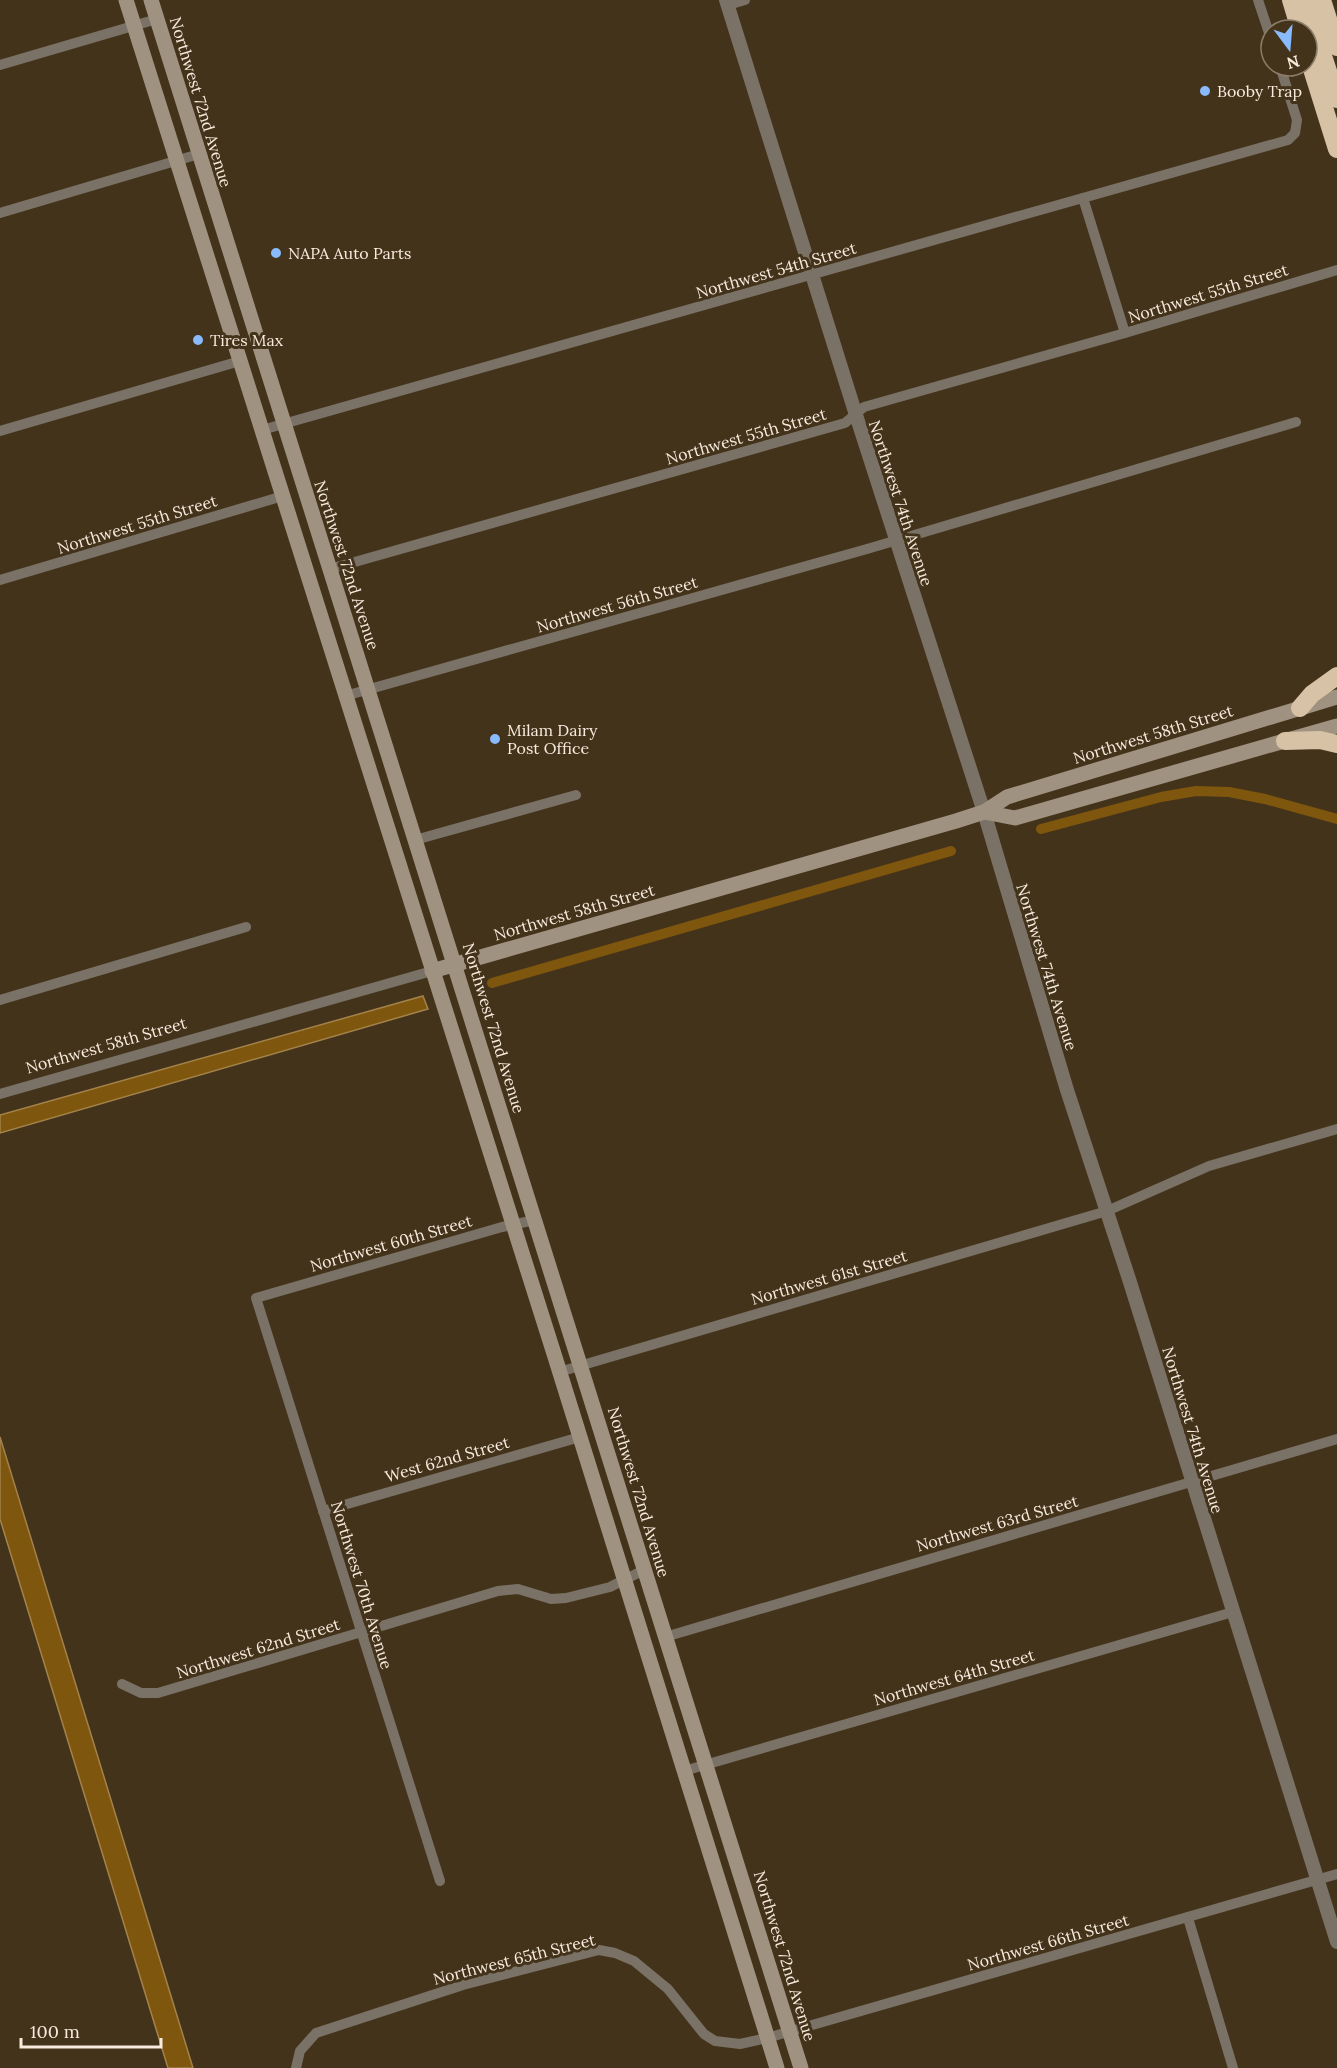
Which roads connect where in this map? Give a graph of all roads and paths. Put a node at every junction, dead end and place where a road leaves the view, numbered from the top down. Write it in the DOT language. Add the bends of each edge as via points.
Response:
graph roads {
  1 [pos="126,0"];
  2 [pos="151,0"];
  3 [pos="745,0"];
  4 [pos="1258,0"];
  5 [pos="1291,0"];
  6 [pos="1305,0"];
  7 [pos="1322,0"];
  8 [pos="1335,0"];
  9 [pos="727,2"];
  10 [pos="1337,6"];
  11 [pos="1264,18"];
  12 [pos="1296,18"];
  13 [pos="157,19"];
  14 [pos="134,26"];
  15 [pos="1337,47"];
  16 [pos="0,65"];
  17 [pos="1284,78"];
  18 [pos="1315,78"];
  19 [pos="1337,99"];
  20 [pos="1337,149"];
  21 [pos="199,154"];
  22 [pos="177,161"];
  23 [pos="1083,198"];
  24 [pos="0,213"];
  25 [pos="1337,270"];
  26 [pos="812,276"];
  27 [pos="1125,333"];
  28 [pos="240,362"];
  29 [pos="856,415"];
  30 [pos="1296,422"];
  31 [pos="283,423"];
  32 [pos="262,430"];
  33 [pos="0,431"];
  34 [pos="283,496"];
  35 [pos="896,540"];
  36 [pos="330,569"];
  37 [pos="0,580"];
  38 [pos="1337,676"];
  39 [pos="368,690"];
  40 [pos="345,696"];
  41 [pos="1337,697"];
  42 [pos="1300,708"];
  43 [pos="1337,726"];
  44 [pos="1286,741"];
  45 [pos="1337,744"];
  46 [pos="576,795"];
  47 [pos="984,812"];
  48 [pos="415,840"];
  49 [pos="246,927"];
  50 [pos="455,965"];
  51 [pos="432,971"];
  52 [pos="0,1000"];
  53 [pos="0,1094"];
  54 [pos="1337,1129"];
  55 [pos="1107,1211"];
  56 [pos="535,1220"];
  57 [pos="512,1225"];
  58 [pos="256,1298"];
  59 [pos="581,1366"];
  60 [pos="559,1372"];
  61 [pos="579,1437"];
  62 [pos="1337,1439"];
  63 [pos="1191,1481"];
  64 [pos="323,1511"];
  65 [pos="644,1570"];
  66 [pos="624,1580"];
  67 [pos="1233,1612"];
  68 [pos="361,1632"];
  69 [pos="665,1636"];
  70 [pos="122,1684"];
  71 [pos="706,1765"];
  72 [pos="684,1771"];
  73 [pos="1337,1874"];
  74 [pos="1317,1879"];
  75 [pos="440,1881"];
  76 [pos="1188,1918"];
  77 [pos="1337,1942"];
  78 [pos="790,2032"];
  79 [pos="767,2038"];
  80 [pos="296,2068"];
  81 [pos="777,2068"];
  82 [pos="801,2068"];
  83 [pos="1233,2068"];
  1 -- 14 [label="main road"];
  2 -- 13 [label="main road, Northwest 72nd Avenue"];
  3 -- 9 [label="street"];
  4 -- 11 [label="street"];
  5 -- 12 [label="highway"];
  6 -- 19 [label="highway"];
  7 -- 15 [label="highway"];
  8 -- 10 [label="highway"];
  9 -- 26 [label="street, Northwest 74th Avenue"];
  13 -- 14 [label="street"];
  13 -- 21 [label="main road, Northwest 72nd Avenue"];
  14 -- 16 [label="street"];
  14 -- 22 [label="main road"];
  17 -- 23 [label="street, Northwest 54th Street" via="1297,120 1295,134 1288,140"];
  18 -- 20 [label="highway"];
  21 -- 22 [label="street"];
  21 -- 31 [label="main road, Northwest 72nd Avenue"];
  22 -- 24 [label="street"];
  22 -- 28 [label="main road"];
  23 -- 26 [label="street, Northwest 54th Street"];
  23 -- 27 [label="street"];
  25 -- 27 [label="street, Northwest 55th Street"];
  26 -- 29 [label="street, Northwest 74th Avenue"];
  26 -- 31 [label="street, Northwest 54th Street"];
  27 -- 29 [label="street, Northwest 55th Street" via="864,406"];
  28 -- 32 [label="main road"];
  28 -- 33 [label="street"];
  29 -- 35 [label="street, Northwest 74th Avenue"];
  29 -- 36 [label="street, Northwest 55th Street" via="845,423"];
  30 -- 35 [label="street, Northwest 56th Street"];
  31 -- 32 [label="street, Northwest 54th Street"];
  31 -- 36 [label="main road, Northwest 72nd Avenue"];
  32 -- 34 [label="main road"];
  34 -- 37 [label="street, Northwest 55th Street"];
  34 -- 40 [label="main road"];
  35 -- 39 [label="street, Northwest 56th Street"];
  35 -- 47 [label="street, Northwest 74th Avenue"];
  36 -- 39 [label="main road, Northwest 72nd Avenue"];
  38 -- 42 [label="highway"];
  39 -- 40 [label="street, Northwest 56th Street"];
  39 -- 48 [label="main road, Northwest 72nd Avenue"];
  40 -- 51 [label="main road"];
  41 -- 42 [label="main road, Northwest 58th Street"];
  42 -- 47 [label="main road, Northwest 58th Street" via="1007,797"];
  43 -- 44 [label="main road, Northwest 58th Street"];
  44 -- 45 [label="highway"];
  44 -- 47 [label="main road, Northwest 58th Street" via="1015,818"];
  46 -- 48 [label="street"];
  47 -- 50 [label="main road, Northwest 58th Street"];
  47 -- 55 [label="street, Northwest 74th Avenue"];
  48 -- 50 [label="main road, Northwest 72nd Avenue"];
  49 -- 52 [label="street"];
  50 -- 51 [label="main road, Northwest 58th Street"];
  50 -- 56 [label="main road, Northwest 72nd Avenue"];
  51 -- 53 [label="street, Northwest 58th Street"];
  51 -- 57 [label="main road"];
  54 -- 55 [label="street, Northwest 61st Street" via="1209,1166"];
  55 -- 59 [label="street, Northwest 61st Street"];
  55 -- 63 [label="street, Northwest 74th Avenue"];
  56 -- 57 [label="street, Northwest 60th Street"];
  56 -- 59 [label="main road, Northwest 72nd Avenue"];
  57 -- 58 [label="street, Northwest 60th Street"];
  57 -- 60 [label="main road"];
  58 -- 64 [label="street, Northwest 70th Avenue"];
  59 -- 60 [label="street, Northwest 61st Street"];
  59 -- 65 [label="main road, Northwest 72nd Avenue"];
  60 -- 61 [label="main road"];
  61 -- 64 [label="street, West 62nd Street"];
  61 -- 66 [label="main road"];
  62 -- 63 [label="street, Northwest 63rd Street"];
  63 -- 67 [label="street, Northwest 74th Avenue"];
  63 -- 69 [label="street, Northwest 63rd Street"];
  64 -- 68 [label="street, Northwest 70th Avenue"];
  65 -- 66 [label="street, Northwest 62nd Street"];
  65 -- 69 [label="main road, Northwest 72nd Avenue"];
  66 -- 68 [label="street, Northwest 62nd Street" via="558,1599 525,1590 498,1591"];
  66 -- 72 [label="main road"];
  67 -- 71 [label="street, Northwest 64th Street"];
  67 -- 74 [label="street, Northwest 74th Avenue"];
  68 -- 70 [label="street, Northwest 62nd Street" via="158,1693 141,1693"];
  68 -- 75 [label="street, Northwest 70th Avenue"];
  69 -- 71 [label="main road, Northwest 72nd Avenue"];
  71 -- 72 [label="street, Northwest 64th Street"];
  71 -- 78 [label="main road, Northwest 72nd Avenue"];
  72 -- 79 [label="main road"];
  73 -- 74 [label="street, Northwest 66th Street"];
  74 -- 76 [label="street, Northwest 66th Street"];
  74 -- 77 [label="street, Northwest 74th Avenue"];
  76 -- 78 [label="street, Northwest 66th Street"];
  76 -- 83 [label="street"];
  78 -- 79 [label="street, Northwest 66th Street"];
  78 -- 82 [label="main road, Northwest 72nd Avenue"];
  79 -- 80 [label="street, Northwest 65th Street" via="740,2044 715,2041 704,2034 668,1989 634,1960 599,1950 463,1985 316,2033 300,2051"];
  79 -- 81 [label="main road"];
}
